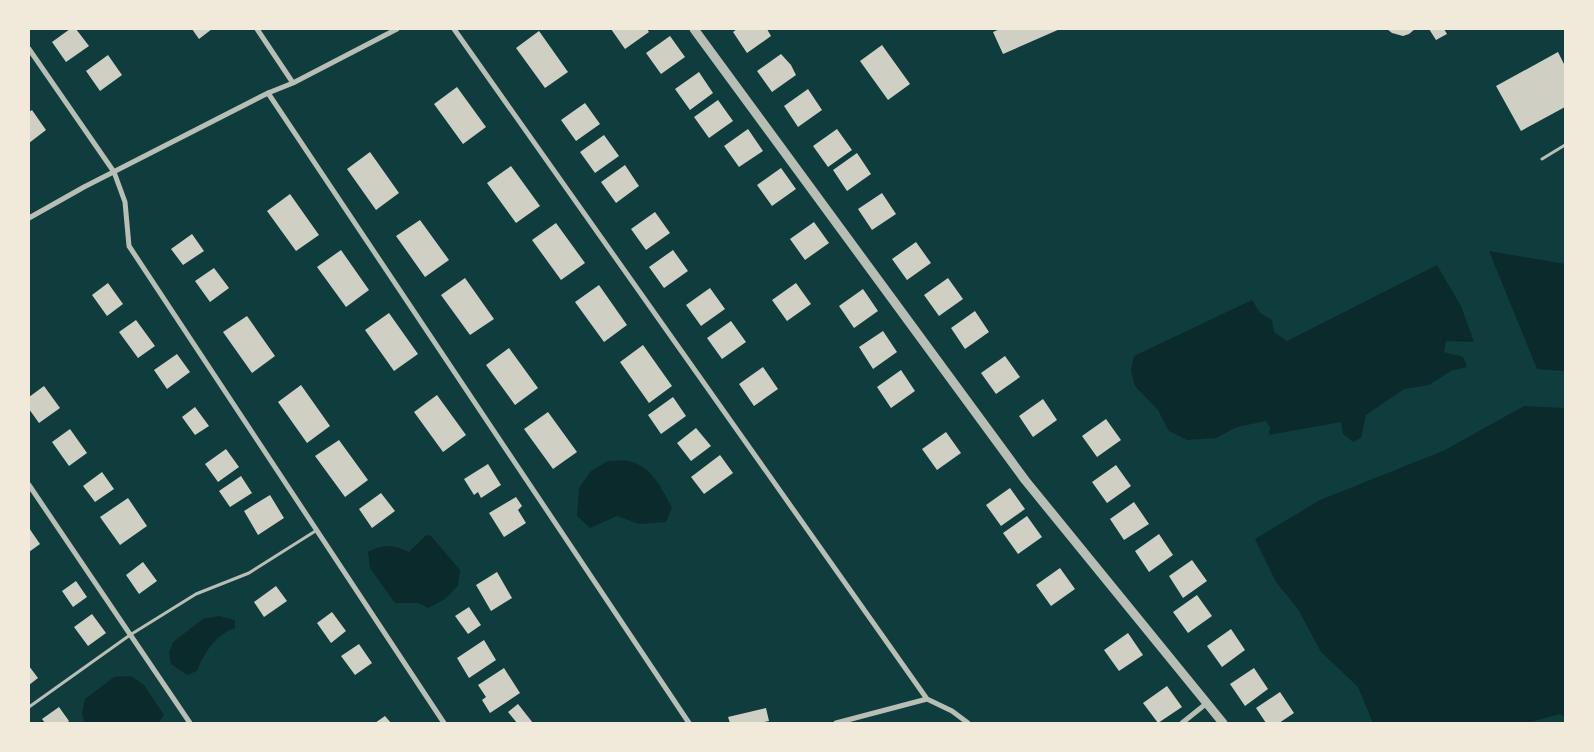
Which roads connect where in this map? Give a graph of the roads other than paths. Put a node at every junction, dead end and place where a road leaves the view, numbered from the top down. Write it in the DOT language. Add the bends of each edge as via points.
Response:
graph roads {
  1 [pos="257,29"];
  2 [pos="396,29"];
  3 [pos="454,29"];
  4 [pos="694,29"];
  5 [pos="29,49"];
  6 [pos="293,83"];
  7 [pos="268,93"];
  8 [pos="1565,145"];
  9 [pos="1542,159"];
  10 [pos="114,172"];
  11 [pos="29,218"];
  12 [pos="29,485"];
  13 [pos="317,530"];
  14 [pos="130,635"];
  15 [pos="927,699"];
  16 [pos="1207,703"];
  17 [pos="29,708"];
  18 [pos="190,723"];
  19 [pos="444,723"];
  20 [pos="689,723"];
  21 [pos="836,723"];
  22 [pos="968,723"];
  23 [pos="1182,723"];
  24 [pos="1223,723"];
  1 -- 6 [label="street"];
  2 -- 6 [label="street"];
  3 -- 15 [label="street"];
  4 -- 16 [label="street" via="1025,480"];
  5 -- 10 [label="street"];
  6 -- 7 [label="street"];
  7 -- 10 [label="street"];
  7 -- 20 [label="street"];
  8 -- 9 [label="lane"];
  10 -- 11 [label="street"];
  10 -- 13 [label="street" via="125,202 129,246"];
  12 -- 14 [label="street"];
  13 -- 14 [label="lane" via="249,573 196,594"];
  13 -- 19 [label="street"];
  14 -- 17 [label="lane"];
  14 -- 18 [label="street"];
  15 -- 21 [label="street"];
  15 -- 22 [label="street"];
  16 -- 23 [label="street"];
  16 -- 24 [label="street"];
}
